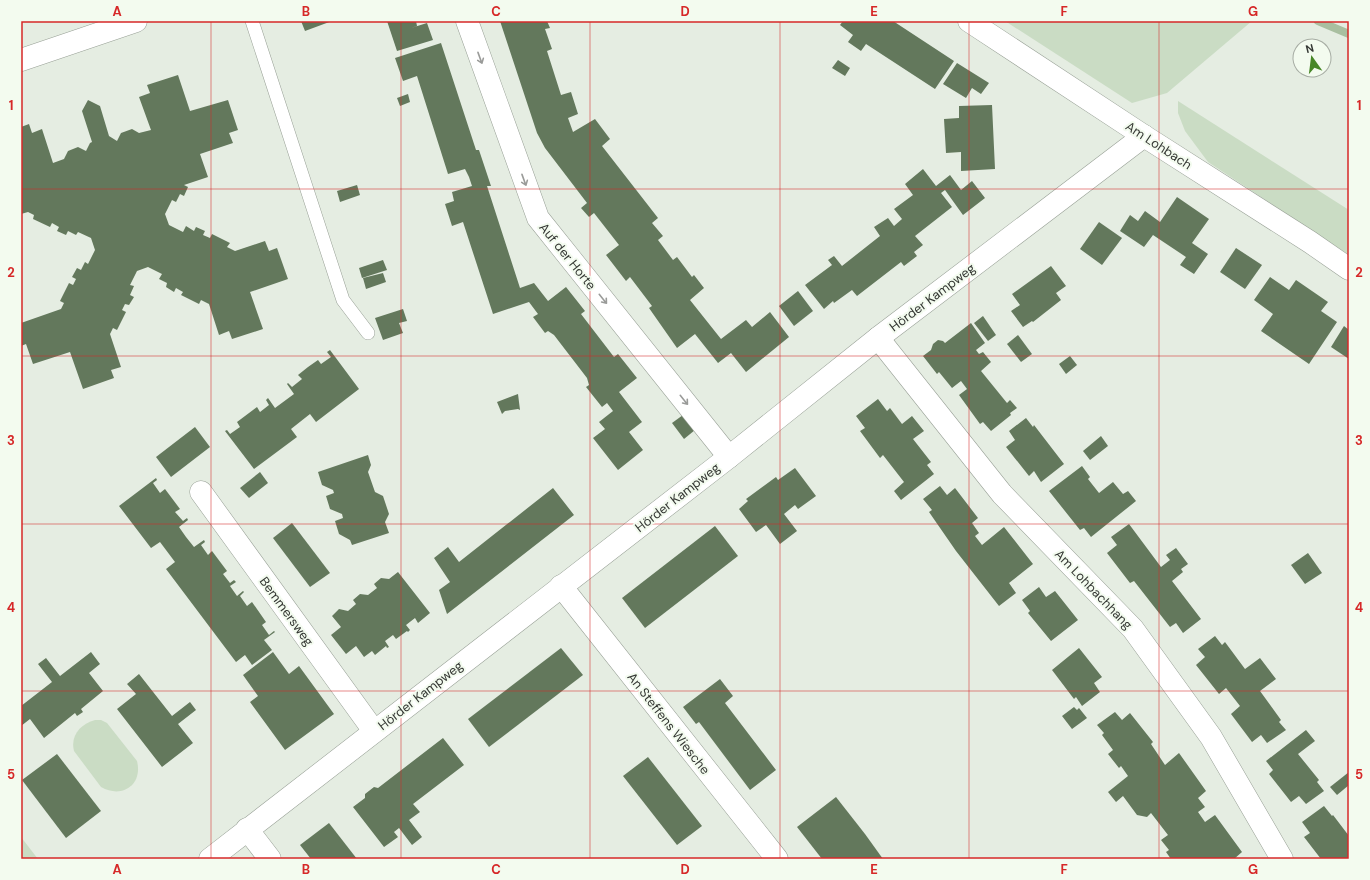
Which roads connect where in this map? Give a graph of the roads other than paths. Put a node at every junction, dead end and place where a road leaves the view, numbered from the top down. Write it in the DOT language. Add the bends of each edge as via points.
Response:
graph roads {
  1 [pos="136,21"];
  2 [pos="252,21"];
  3 [pos="467,21"];
  4 [pos="970,21"];
  5 [pos="21,60"];
  6 [pos="1144,136"];
  7 [pos="1349,269"];
  8 [pos="368,333"];
  9 [pos="878,338"];
  10 [pos="729,457"];
  11 [pos="201,492"];
  12 [pos="561,586"];
  13 [pos="374,731"];
  14 [pos="247,830"];
  15 [pos="210,859"];
  16 [pos="270,859"];
  17 [pos="777,859"];
  18 [pos="1282,859"];
  1 -- 5 [label="street"];
  2 -- 8 [label="lane" via="343,300"];
  3 -- 10 [label="street, Auf der Horte, one-way" via="538,218"];
  4 -- 6 [label="street, Am Lohbach"];
  6 -- 7 [label="street, Am Lohbach"];
  6 -- 9 [label="street, Hörder Kampweg"];
  9 -- 10 [label="street, Hörder Kampweg"];
  9 -- 18 [label="street, Am Lohbachhang" via="1002,494 1133,629 1211,737"];
  10 -- 12 [label="street, Hörder Kampweg"];
  11 -- 13 [label="street, Bemmersweg"];
  12 -- 13 [label="street, Hörder Kampweg"];
  12 -- 17 [label="street, An Steffens Wiesche"];
  13 -- 14 [label="street, Hörder Kampweg"];
  14 -- 15 [label="street, Hörder Kampweg"];
  14 -- 16 [label="street"];
}
